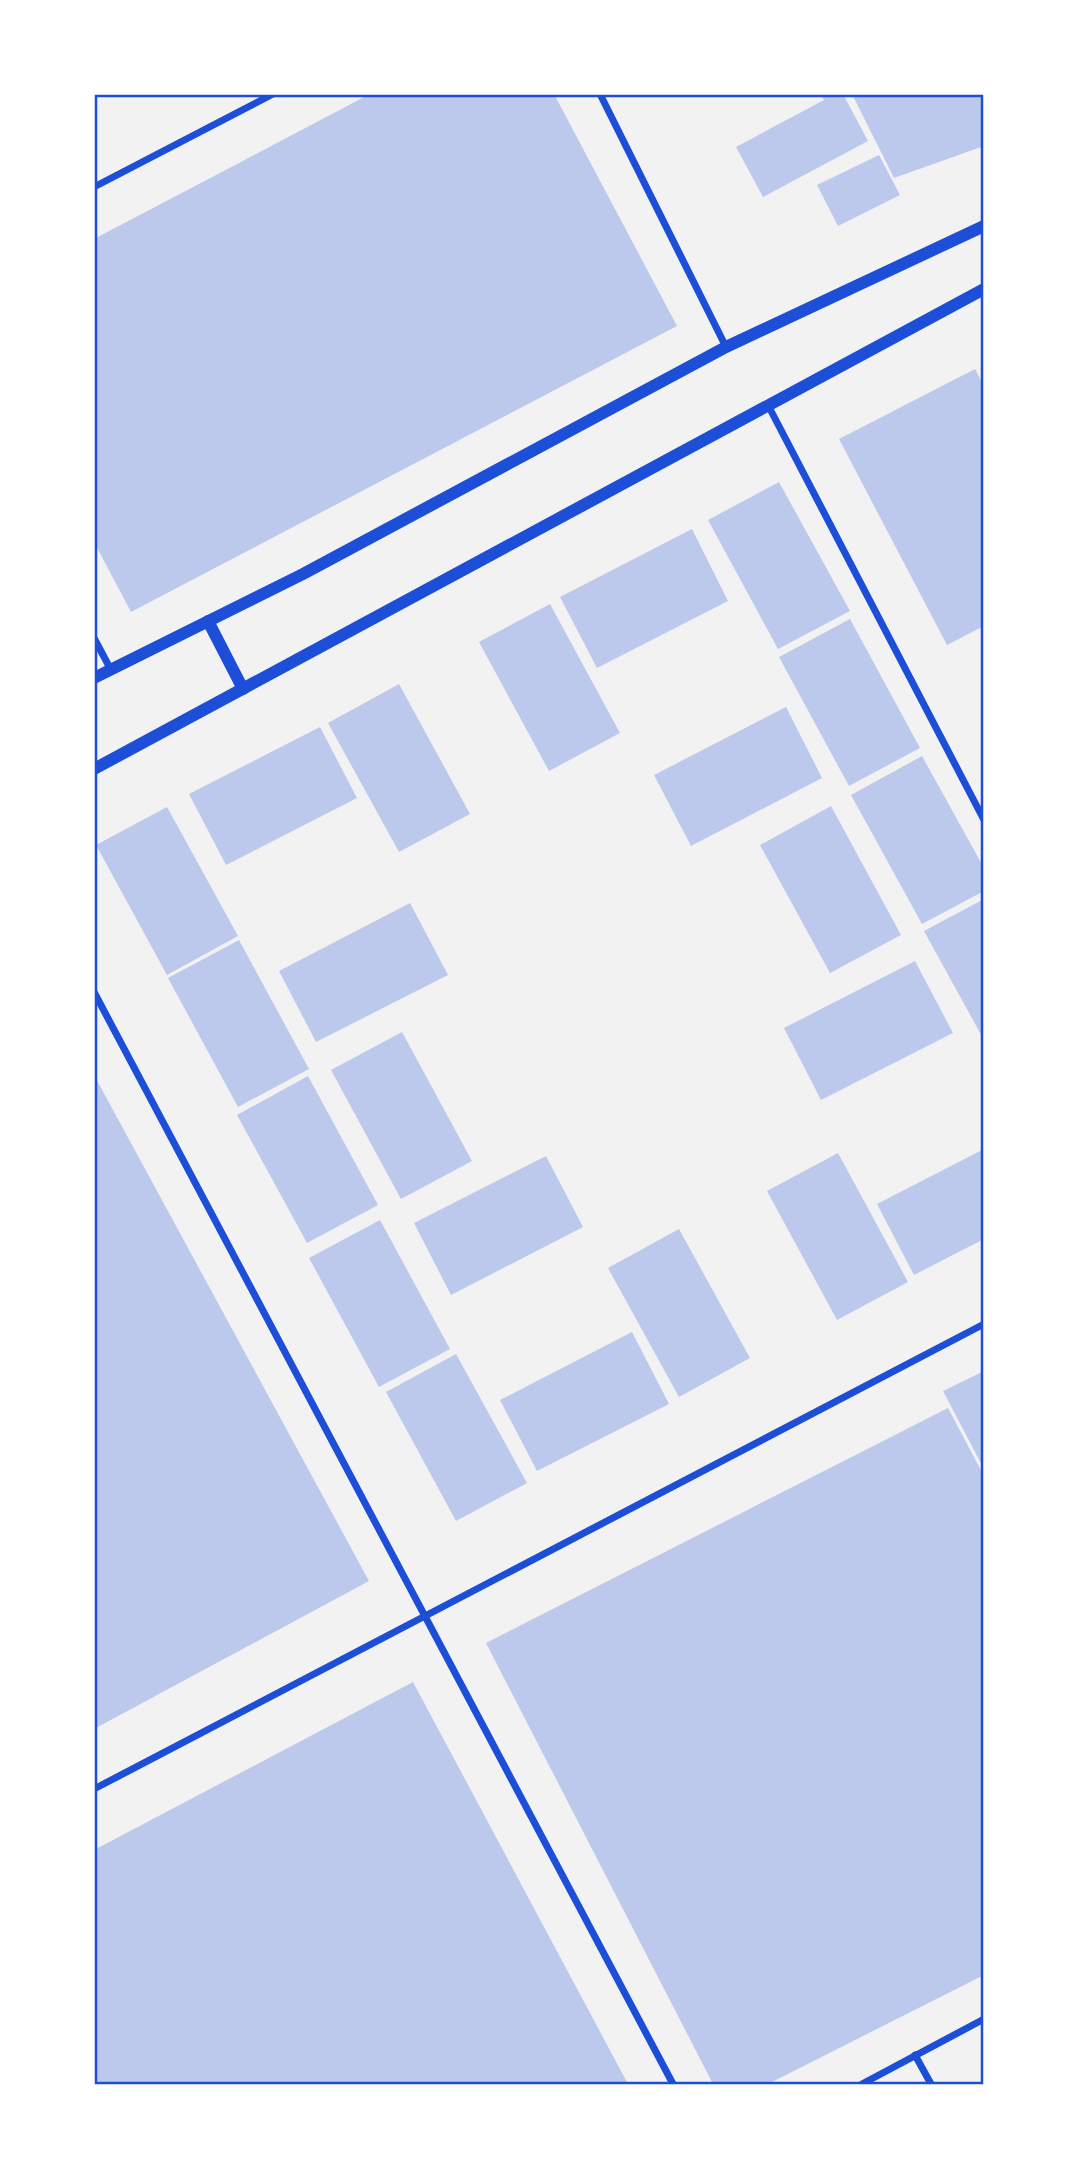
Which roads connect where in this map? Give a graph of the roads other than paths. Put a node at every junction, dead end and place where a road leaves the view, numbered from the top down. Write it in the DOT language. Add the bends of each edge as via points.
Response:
graph roads {
  1 [pos="273,94"];
  2 [pos="600,94"];
  3 [pos="94,187"];
  4 [pos="984,226"];
  5 [pos="984,289"];
  6 [pos="726,346"];
  7 [pos="769,407"];
  8 [pos="208,621"];
  9 [pos="94,638"];
  10 [pos="111,670"];
  11 [pos="94,678"];
  12 [pos="243,689"];
  13 [pos="94,769"];
  14 [pos="984,820"];
  15 [pos="94,992"];
  16 [pos="984,1324"];
  17 [pos="425,1616"];
  18 [pos="94,1789"];
  19 [pos="984,2018"];
  20 [pos="915,2055"];
  21 [pos="673,2084"];
  22 [pos="862,2084"];
  23 [pos="931,2084"];
  1 -- 3 [label="street"];
  2 -- 6 [label="street"];
  4 -- 6 [label="street"];
  5 -- 7 [label="street"];
  6 -- 8 [label="street"];
  7 -- 12 [label="street"];
  7 -- 14 [label="street"];
  8 -- 10 [label="street"];
  8 -- 12 [label="street"];
  9 -- 10 [label="street"];
  10 -- 11 [label="street"];
  12 -- 13 [label="street"];
  15 -- 17 [label="street"];
  16 -- 17 [label="street"];
  17 -- 18 [label="street"];
  17 -- 21 [label="street"];
  19 -- 20 [label="street"];
  20 -- 22 [label="street"];
  20 -- 23 [label="street"];
}
